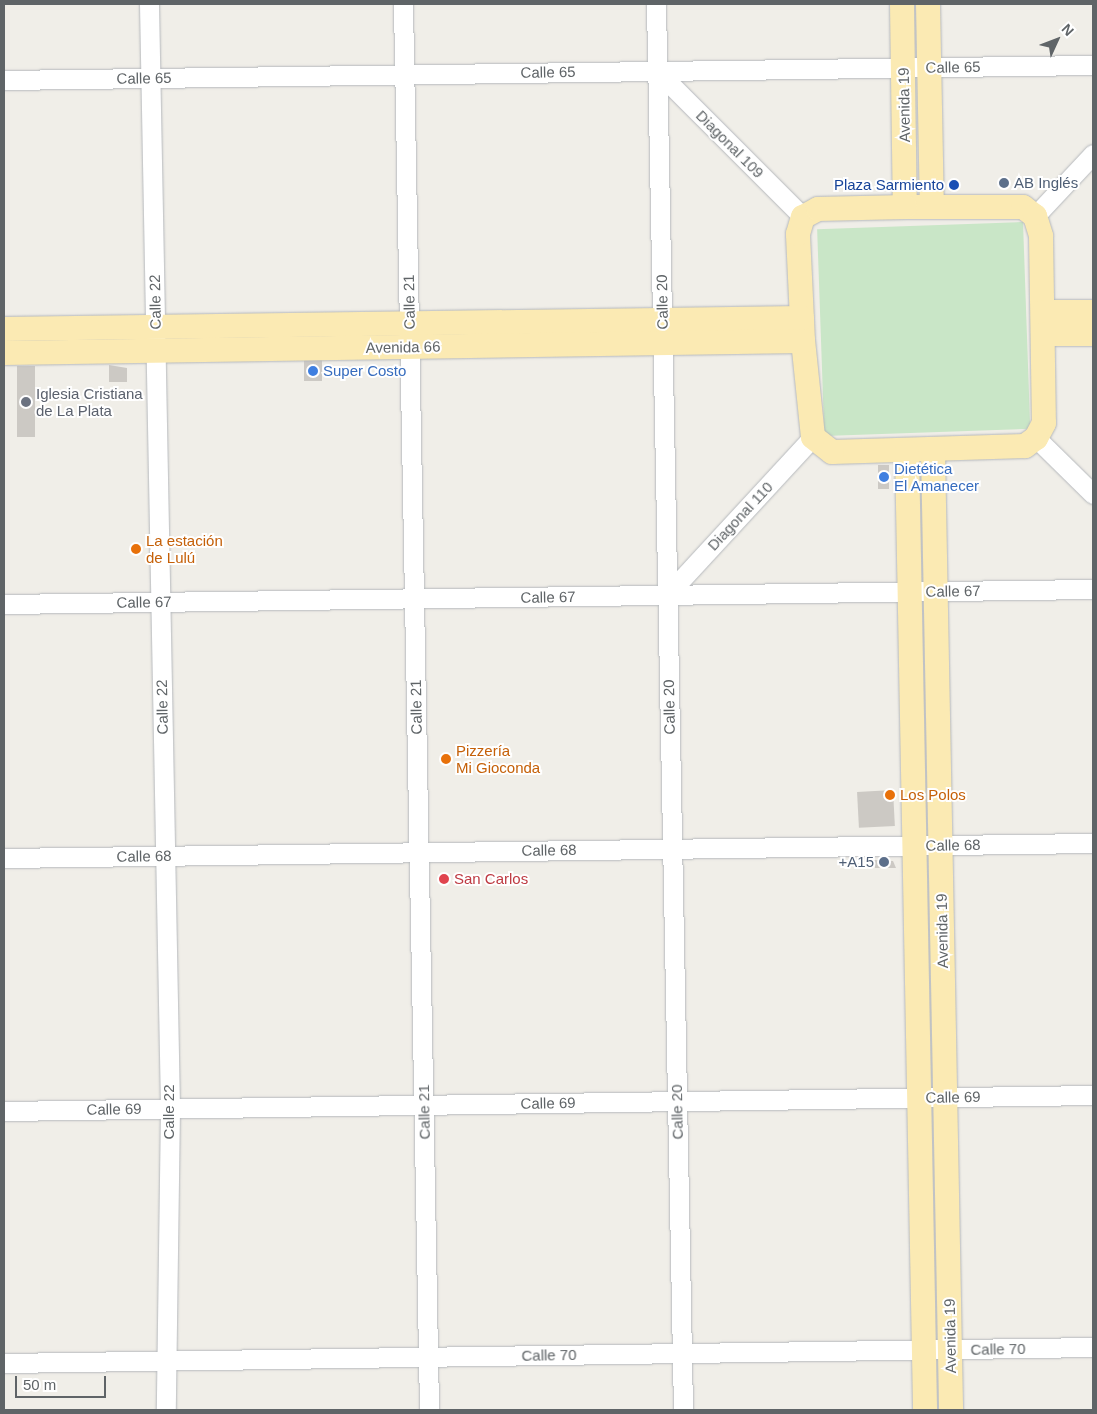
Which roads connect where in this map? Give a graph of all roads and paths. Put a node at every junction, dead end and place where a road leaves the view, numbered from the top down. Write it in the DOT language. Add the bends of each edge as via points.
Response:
graph roads {
  1 [pos="149,4"];
  2 [pos="403,4"];
  3 [pos="656,4"];
  4 [pos="902,4"];
  5 [pos="928,4"];
  6 [pos="1093,65"];
  7 [pos="903,67"];
  8 [pos="930,67"];
  9 [pos="658,71"];
  10 [pos="404,74"];
  11 [pos="151,78"];
  12 [pos="4,80"];
  13 [pos="1093,154"];
  14 [pos="932,206"];
  15 [pos="905,207"];
  16 [pos="803,216"];
  17 [pos="1035,216"];
  18 [pos="1093,312"];
  19 [pos="802,318"];
  20 [pos="662,320"];
  21 [pos="409,323"];
  22 [pos="1044,323"];
  23 [pos="155,327"];
  24 [pos="4,329"];
  25 [pos="1093,334"];
  26 [pos="803,341"];
  27 [pos="662,343"];
  28 [pos="409,347"];
  29 [pos="156,350"];
  30 [pos="4,353"];
  31 [pos="813,437"];
  32 [pos="1036,438"];
  33 [pos="933,451"];
  34 [pos="907,452"];
  35 [pos="1093,494"];
  36 [pos="1093,589"];
  37 [pos="936,591"];
  38 [pos="910,592"];
  39 [pos="667,595"];
  40 [pos="414,598"];
  41 [pos="160,602"];
  42 [pos="4,604"];
  43 [pos="1093,842"];
  44 [pos="914,845"];
  45 [pos="941,845"];
  46 [pos="672,848"];
  47 [pos="419,852"];
  48 [pos="165,856"];
  49 [pos="4,858"];
  50 [pos="1093,1095"];
  51 [pos="945,1097"];
  52 [pos="919,1098"];
  53 [pos="677,1101"];
  54 [pos="424,1105"];
  55 [pos="170,1108"];
  56 [pos="4,1110"];
  57 [pos="1093,1347"];
  58 [pos="924,1350"];
  59 [pos="950,1350"];
  60 [pos="682,1353"];
  61 [pos="428,1357"];
  62 [pos="166,1360"];
  63 [pos="4,1363"];
  64 [pos="166,1410"];
  65 [pos="429,1410"];
  66 [pos="683,1410"];
  67 [pos="925,1410"];
  68 [pos="951,1410"];
  1 -- 11 [label="street, Calle 22"];
  2 -- 10 [label="street, Calle 21"];
  3 -- 9 [label="street, Calle 20"];
  4 -- 7 [label="main road, Avenida 19"];
  5 -- 8 [label="main road, Avenida 19"];
  6 -- 8 [label="street, Calle 65"];
  7 -- 8 [label="street, Calle 65"];
  7 -- 9 [label="street, Calle 65"];
  7 -- 15 [label="main road, Avenida 19"];
  8 -- 14 [label="main road, Avenida 19"];
  9 -- 10 [label="street, Calle 65"];
  9 -- 16 [label="street, Diagonal 109"];
  9 -- 20 [label="street, Calle 20"];
  10 -- 11 [label="street, Calle 65"];
  10 -- 21 [label="street, Calle 21"];
  11 -- 12 [label="street, Calle 65"];
  11 -- 23 [label="street, Calle 22"];
  13 -- 17 [label="street"];
  14 -- 15 [label="main road"];
  14 -- 17 [label="main road" via="1023,207"];
  15 -- 16 [label="main road" via="818,209"];
  16 -- 19 [label="main road" via="798,234"];
  17 -- 22 [label="main road" via="1041,236"];
  18 -- 22 [label="main road"];
  19 -- 20 [label="main road, Avenida 66"];
  19 -- 26 [label="main road"];
  20 -- 21 [label="main road, Avenida 66"];
  20 -- 27 [label="street, Calle 20"];
  21 -- 23 [label="main road, Avenida 66"];
  21 -- 28 [label="street, Calle 21"];
  22 -- 25 [label="main road"];
  22 -- 32 [label="main road" via="1044,424"];
  23 -- 24 [label="main road, Avenida 66"];
  23 -- 29 [label="street, Calle 22"];
  26 -- 27 [label="main road, Avenida 66"];
  26 -- 31 [label="main road"];
  27 -- 28 [label="main road, Avenida 66"];
  27 -- 39 [label="street, Calle 20"];
  28 -- 29 [label="main road, Avenida 66"];
  28 -- 40 [label="street, Calle 21"];
  29 -- 30 [label="main road, Avenida 66"];
  29 -- 41 [label="street, Calle 22"];
  31 -- 34 [label="main road" via="832,452"];
  31 -- 39 [label="street, Diagonal 110"];
  32 -- 33 [label="main road" via="1025,446"];
  32 -- 35 [label="street"];
  33 -- 34 [label="main road"];
  33 -- 37 [label="main road, Avenida 19"];
  34 -- 38 [label="main road, Avenida 19"];
  36 -- 37 [label="street, Calle 67"];
  37 -- 38 [label="street, Calle 67"];
  37 -- 45 [label="main road, Avenida 19"];
  38 -- 39 [label="street, Calle 67"];
  38 -- 44 [label="main road, Avenida 19"];
  39 -- 40 [label="street, Calle 67"];
  39 -- 46 [label="street, Calle 20"];
  40 -- 41 [label="street, Calle 67"];
  40 -- 47 [label="street, Calle 21"];
  41 -- 42 [label="street, Calle 67"];
  41 -- 48 [label="street, Calle 22"];
  43 -- 45 [label="street, Calle 68"];
  44 -- 45 [label="street, Calle 68"];
  44 -- 46 [label="street, Calle 68"];
  44 -- 52 [label="main road, Avenida 19"];
  45 -- 51 [label="main road, Avenida 19"];
  46 -- 47 [label="street, Calle 68"];
  46 -- 53 [label="street, Calle 20"];
  47 -- 48 [label="street, Calle 68"];
  47 -- 54 [label="street, Calle 21"];
  48 -- 49 [label="street, Calle 68"];
  48 -- 55 [label="street, Calle 22"];
  50 -- 51 [label="street, Calle 69"];
  51 -- 52 [label="street, Calle 69"];
  51 -- 59 [label="main road, Avenida 19"];
  52 -- 53 [label="street, Calle 69"];
  52 -- 58 [label="main road, Avenida 19"];
  53 -- 54 [label="street, Calle 69"];
  53 -- 60 [label="street, Calle 20"];
  54 -- 55 [label="street, Calle 69"];
  54 -- 61 [label="street, Calle 21"];
  55 -- 56 [label="street, Calle 69"];
  55 -- 62 [label="street, Calle 22"];
  57 -- 59 [label="street, Calle 70"];
  58 -- 59 [label="street, Calle 70"];
  58 -- 60 [label="street, Calle 70"];
  58 -- 67 [label="main road, Avenida 19"];
  59 -- 68 [label="main road, Avenida 19"];
  60 -- 61 [label="street, Calle 70"];
  60 -- 66 [label="street, Calle 20"];
  61 -- 62 [label="street, Calle 70"];
  61 -- 65 [label="street, Calle 21"];
  62 -- 63 [label="street, Calle 70"];
  62 -- 64 [label="street, Calle 22"];
}
